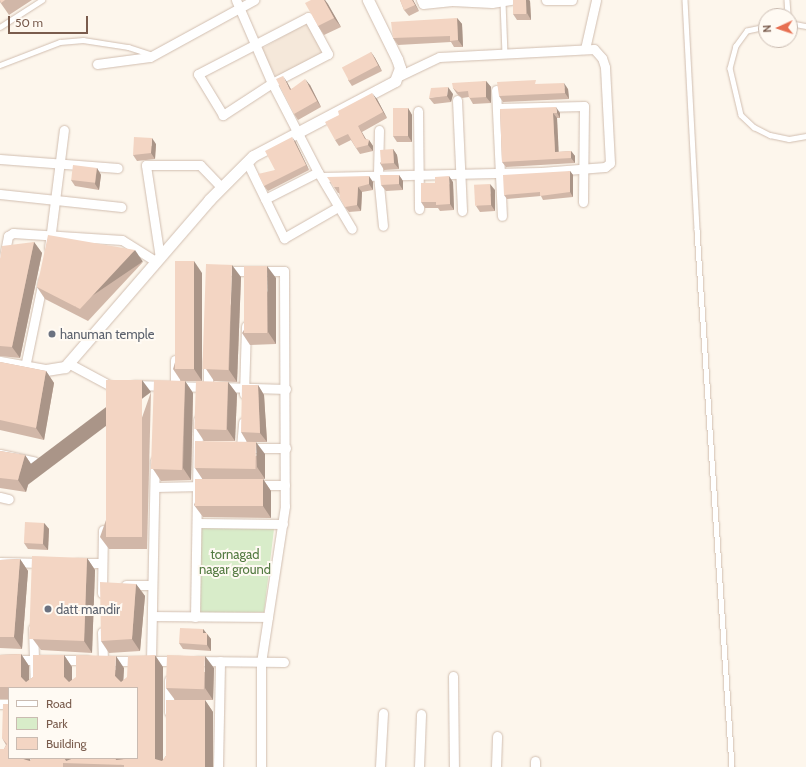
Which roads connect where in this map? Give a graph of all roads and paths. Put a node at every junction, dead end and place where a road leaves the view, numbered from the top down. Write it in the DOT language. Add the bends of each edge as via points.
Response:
graph roads {
  1 [pos="42,0"];
  2 [pos="254,0"];
  3 [pos="368,0"];
  4 [pos="421,0"];
  5 [pos="512,0"];
  6 [pos="546,0"];
  7 [pos="572,0"];
  8 [pos="596,0"];
  9 [pos="685,0"];
  10 [pos="452,1"];
  11 [pos="492,2"];
  12 [pos="502,2"];
  13 [pos="238,4"];
  14 [pos="0,28"];
  15 [pos="758,29"];
  16 [pos="256,46"];
  17 [pos="585,49"];
  18 [pos="504,53"];
  19 [pos="153,55"];
  20 [pos="97,64"];
  21 [pos="0,65"];
  22 [pos="399,76"];
  23 [pos="272,83"];
  24 [pos="496,90"];
  25 [pos="457,100"];
  26 [pos="498,108"];
  27 [pos="418,111"];
  28 [pos="64,130"];
  29 [pos="296,130"];
  30 [pos="379,130"];
  31 [pos="806,136"];
  32 [pos="0,159"];
  33 [pos="247,162"];
  34 [pos="60,164"];
  35 [pos="118,168"];
  36 [pos="583,169"];
  37 [pos="500,172"];
  38 [pos="320,174"];
  39 [pos="378,175"];
  40 [pos="419,175"];
  41 [pos="460,175"];
  42 [pos="221,188"];
  43 [pos="0,194"];
  44 [pos="265,199"];
  45 [pos="55,200"];
  46 [pos="583,202"];
  47 [pos="121,207"];
  48 [pos="338,207"];
  49 [pos="419,209"];
  50 [pos="462,211"];
  51 [pos="502,216"];
  52 [pos="383,226"];
  53 [pos="352,229"];
  54 [pos="52,235"];
  55 [pos="159,260"];
  56 [pos="216,271"];
  57 [pos="0,278"];
  58 [pos="246,318"];
  59 [pos="176,348"];
  60 [pos="208,350"];
  61 [pos="0,362"];
  62 [pos="68,363"];
  63 [pos="25,367"];
  64 [pos="175,386"];
  65 [pos="244,388"];
  66 [pos="286,388"];
  67 [pos="202,389"];
  68 [pos="198,409"];
  69 [pos="155,448"];
  70 [pos="286,448"];
  71 [pos="0,454"];
  72 [pos="34,461"];
  73 [pos="242,485"];
  74 [pos="285,485"];
  75 [pos="197,486"];
  76 [pos="212,486"];
  77 [pos="155,487"];
  78 [pos="104,516"];
  79 [pos="197,523"];
  80 [pos="282,524"];
  81 [pos="0,562"];
  82 [pos="102,562"];
  83 [pos="109,585"];
  84 [pos="152,586"];
  85 [pos="102,600"];
  86 [pos="34,615"];
  87 [pos="152,616"];
  88 [pos="195,617"];
  89 [pos="268,618"];
  90 [pos="102,622"];
  91 [pos="0,660"];
  92 [pos="33,660"];
  93 [pos="103,660"];
  94 [pos="130,661"];
  95 [pos="151,661"];
  96 [pos="169,661"];
  97 [pos="220,661"];
  98 [pos="261,662"];
  99 [pos="284,662"];
  100 [pos="130,674"];
  101 [pos="453,676"];
  102 [pos="35,687"];
  103 [pos="383,713"];
  104 [pos="421,714"];
  105 [pos="169,724"];
  106 [pos="496,736"];
  107 [pos="218,767"];
  108 [pos="261,767"];
  109 [pos="380,767"];
  110 [pos="419,767"];
  111 [pos="454,767"];
  112 [pos="496,767"];
  113 [pos="732,767"];
  1 -- 14 [label="lane"];
  2 -- 13 [label="street"];
  3 -- 22 [label="street" via="397,58"];
  4 -- 10 [label="street" via="423,4"];
  5 -- 12 [label="street"];
  6 -- 7 [label="street"];
  8 -- 17 [label="street"];
  9 -- 113 [label="lane" via="697,230"];
  10 -- 11 [label="street"];
  11 -- 12 [label="street"];
  12 -- 18 [label="lane"];
  13 -- 16 [label="street"];
  13 -- 19 [label="street"];
  15 -- 31 [label="lane" via="747,32 736,46 730,68 741,115 754,127 770,135 789,139"];
  16 -- 23 [label="street"];
  16 -- 23 [label="street" via="308,17 326,47 328,54"];
  16 -- 23 [label="street" via="198,74 223,115"];
  17 -- 18 [label="street"];
  17 -- 36 [label="street" via="599,52 605,66 610,163 605,167"];
  18 -- 22 [label="street" via="439,57"];
  19 -- 20 [label="street"];
  19 -- 21 [label="lane" via="128,47 83,40 60,42"];
  22 -- 29 [label="street" via="386,88"];
  23 -- 29 [label="street"];
  24 -- 26 [label="street"];
  25 -- 41 [label="street"];
  26 -- 36 [label="street" via="584,106"];
  26 -- 37 [label="street"];
  27 -- 40 [label="street"];
  28 -- 34 [label="street"];
  29 -- 33 [label="street"];
  29 -- 38 [label="street"];
  30 -- 39 [label="street"];
  32 -- 34 [label="street"];
  33 -- 42 [label="street"];
  33 -- 44 [label="street"];
  34 -- 35 [label="street"];
  34 -- 45 [label="street"];
  36 -- 37 [label="street"];
  36 -- 46 [label="street"];
  37 -- 41 [label="street"];
  37 -- 51 [label="street"];
  38 -- 39 [label="street"];
  38 -- 44 [label="street"];
  38 -- 48 [label="street"];
  39 -- 40 [label="street"];
  39 -- 52 [label="street"];
  40 -- 41 [label="street"];
  40 -- 49 [label="street"];
  41 -- 50 [label="street"];
  42 -- 55 [label="street"];
  42 -- 55 [label="street" via="200,165 146,165"];
  43 -- 45 [label="street"];
  44 -- 48 [label="street" via="284,238"];
  45 -- 47 [label="street"];
  45 -- 54 [label="street"];
  48 -- 53 [label="street"];
  54 -- 55 [label="street" via="122,240"];
  54 -- 57 [label="street" via="10,234"];
  54 -- 63 [label="street"];
  55 -- 62 [label="street"];
  56 -- 66 [label="street" via="247,275 284,271"];
  58 -- 65 [label="street"];
  59 -- 64 [label="street"];
  60 -- 67 [label="street"];
  61 -- 63 [label="street"];
  62 -- 63 [label="street" via="56,370"];
  62 -- 64 [label="street" via="115,387 156,390"];
  64 -- 67 [label="street"];
  65 -- 66 [label="street"];
  65 -- 67 [label="street"];
  65 -- 70 [label="street" via="238,447"];
  66 -- 70 [label="street"];
  68 -- 75 [label="street" via="202,447"];
  69 -- 77 [label="street"];
  70 -- 74 [label="street"];
  71 -- 72 [label="street"];
  73 -- 74 [label="street"];
  74 -- 80 [label="street"];
  75 -- 76 [label="street"];
  75 -- 77 [label="street"];
  75 -- 79 [label="street"];
  77 -- 84 [label="street"];
  78 -- 82 [label="street"];
  79 -- 80 [label="street"];
  79 -- 88 [label="street"];
  80 -- 89 [label="street"];
  81 -- 82 [label="street" via="34,566"];
  82 -- 83 [label="street"];
  83 -- 84 [label="street"];
  83 -- 85 [label="street"];
  84 -- 87 [label="street"];
  86 -- 92 [label="street"];
  87 -- 88 [label="street"];
  87 -- 95 [label="street"];
  88 -- 89 [label="street"];
  89 -- 98 [label="street"];
  90 -- 93 [label="street"];
  91 -- 92 [label="street"];
  92 -- 93 [label="street" via="78,664"];
  92 -- 102 [label="street"];
  93 -- 94 [label="street"];
  94 -- 95 [label="street"];
  94 -- 100 [label="street"];
  95 -- 96 [label="street"];
  96 -- 97 [label="street"];
  96 -- 105 [label="street" via="172,706"];
  97 -- 98 [label="street"];
  97 -- 107 [label="street" via="216,706"];
  98 -- 99 [label="street"];
  98 -- 108 [label="street"];
  101 -- 111 [label="street"];
  103 -- 109 [label="street"];
  104 -- 110 [label="street"];
  106 -- 112 [label="street"];
}
